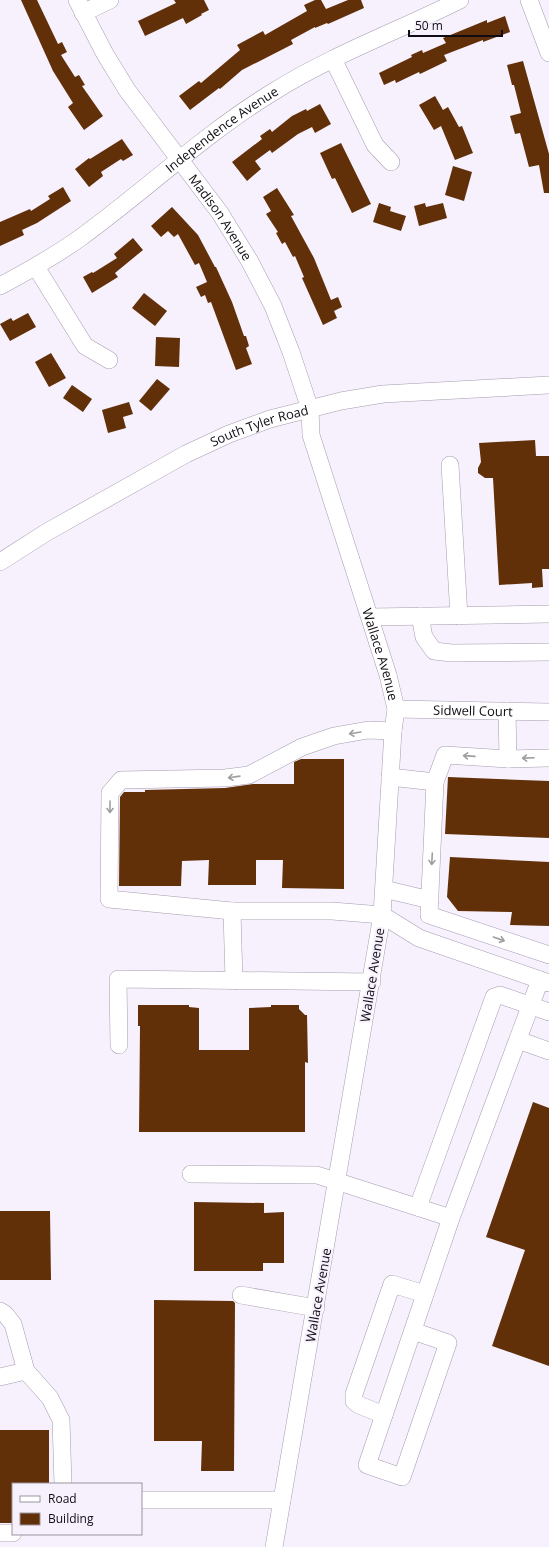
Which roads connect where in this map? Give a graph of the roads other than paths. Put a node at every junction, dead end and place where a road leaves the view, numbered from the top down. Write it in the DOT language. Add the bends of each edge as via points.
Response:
graph roads {
  1 [pos="110,0"];
  2 [pos="460,0"];
  3 [pos="530,0"];
  4 [pos="80,6"];
  5 [pos="549,53"];
  6 [pos="333,59"];
  7 [pos="180,159"];
  8 [pos="391,162"];
  9 [pos="36,267"];
  10 [pos="0,286"];
  11 [pos="109,360"];
  12 [pos="549,385"];
  13 [pos="310,409"];
  14 [pos="450,465"];
  15 [pos="0,562"];
  16 [pos="549,614"];
  17 [pos="420,616"];
  18 [pos="459,616"];
  19 [pos="371,617"];
  20 [pos="549,652"];
  21 [pos="396,709"];
  22 [pos="507,711"];
  23 [pos="549,712"];
  24 [pos="393,731"];
  25 [pos="549,758"];
  26 [pos="508,759"];
  27 [pos="390,777"];
  28 [pos="435,782"];
  29 [pos="384,889"];
  30 [pos="430,900"];
  31 [pos="232,911"];
  32 [pos="382,916"];
  33 [pos="549,955"];
  34 [pos="234,981"];
  35 [pos="544,981"];
  36 [pos="372,982"];
  37 [pos="530,1006"];
  38 [pos="549,1012"];
  39 [pos="518,1040"];
  40 [pos="119,1045"];
  41 [pos="549,1051"];
  42 [pos="191,1174"];
  43 [pos="337,1182"];
  44 [pos="418,1207"];
  45 [pos="451,1218"];
  46 [pos="426,1294"];
  47 [pos="241,1295"];
  48 [pos="316,1308"];
  49 [pos="0,1311"];
  50 [pos="413,1331"];
  51 [pos="26,1371"];
  52 [pos="0,1377"];
  53 [pos="384,1415"];
  54 [pos="63,1483"];
  55 [pos="142,1500"];
  56 [pos="282,1500"];
  57 [pos="0,1533"];
  58 [pos="12,1533"];
  59 [pos="274,1547"];
  1 -- 4 [label="street"];
  2 -- 6 [label="street, Independence Avenue"];
  3 -- 5 [label="street"];
  4 -- 7 [label="street, Madison Avenue" via="105,54 128,90"];
  6 -- 7 [label="street, Independence Avenue" via="273,92"];
  6 -- 8 [label="street" via="374,144"];
  7 -- 9 [label="street, Independence Avenue" via="80,238"];
  7 -- 13 [label="street, Madison Avenue" via="220,213 274,306"];
  9 -- 10 [label="street, Independence Avenue"];
  9 -- 11 [label="street" via="85,346"];
  12 -- 13 [label="street, South Tyler Road" via="383,394"];
  13 -- 15 [label="street, South Tyler Road" via="270,419 186,454 47,532"];
  13 -- 19 [label="street, Wallace Avenue" via="311,435"];
  14 -- 18 [label="street"];
  16 -- 18 [label="street"];
  17 -- 18 [label="street"];
  17 -- 19 [label="street"];
  17 -- 20 [label="street" via="424,637 434,651"];
  19 -- 21 [label="street, Wallace Avenue"];
  21 -- 22 [label="street, Sidwell Court"];
  21 -- 24 [label="street, Wallace Avenue"];
  22 -- 23 [label="street, Sidwell Court"];
  22 -- 26 [label="street"];
  24 -- 27 [label="street, Wallace Avenue"];
  24 -- 31 [label="street, one-way" via="368,730 334,736 302,747 249,775 225,778 121,780 110,793 109,899"];
  25 -- 26 [label="street, one-way"];
  26 -- 28 [label="street, one-way" via="445,755"];
  27 -- 28 [label="street"];
  27 -- 29 [label="street, Wallace Avenue"];
  28 -- 30 [label="street, one-way"];
  29 -- 30 [label="street"];
  29 -- 32 [label="street, Wallace Avenue"];
  30 -- 33 [label="street, one-way" via="429,915"];
  31 -- 32 [label="street" via="332,911"];
  31 -- 34 [label="street"];
  32 -- 35 [label="street" via="419,938"];
  32 -- 36 [label="street, Wallace Avenue"];
  34 -- 36 [label="street"];
  34 -- 40 [label="street" via="118,979"];
  35 -- 37 [label="street"];
  36 -- 43 [label="street, Wallace Avenue"];
  37 -- 38 [label="street"];
  37 -- 39 [label="street"];
  37 -- 44 [label="street" via="500,995 494,997"];
  39 -- 41 [label="street"];
  39 -- 45 [label="street"];
  42 -- 43 [label="street" via="317,1175"];
  43 -- 44 [label="street"];
  43 -- 48 [label="street, Wallace Avenue"];
  44 -- 45 [label="street"];
  45 -- 46 [label="street"];
  46 -- 50 [label="street"];
  46 -- 53 [label="street" via="392,1284 354,1394 354,1401 359,1405"];
  47 -- 48 [label="street"];
  48 -- 56 [label="street, Wallace Avenue"];
  49 -- 51 [label="street" via="6,1314 12,1324"];
  50 -- 53 [label="street"];
  50 -- 53 [label="street" via="448,1343 402,1478 368,1465"];
  51 -- 52 [label="street"];
  51 -- 54 [label="street" via="50,1398 61,1420"];
  55 -- 56 [label="street"];
  56 -- 59 [label="street, Wallace Avenue"];
  57 -- 58 [label="street"];
}
